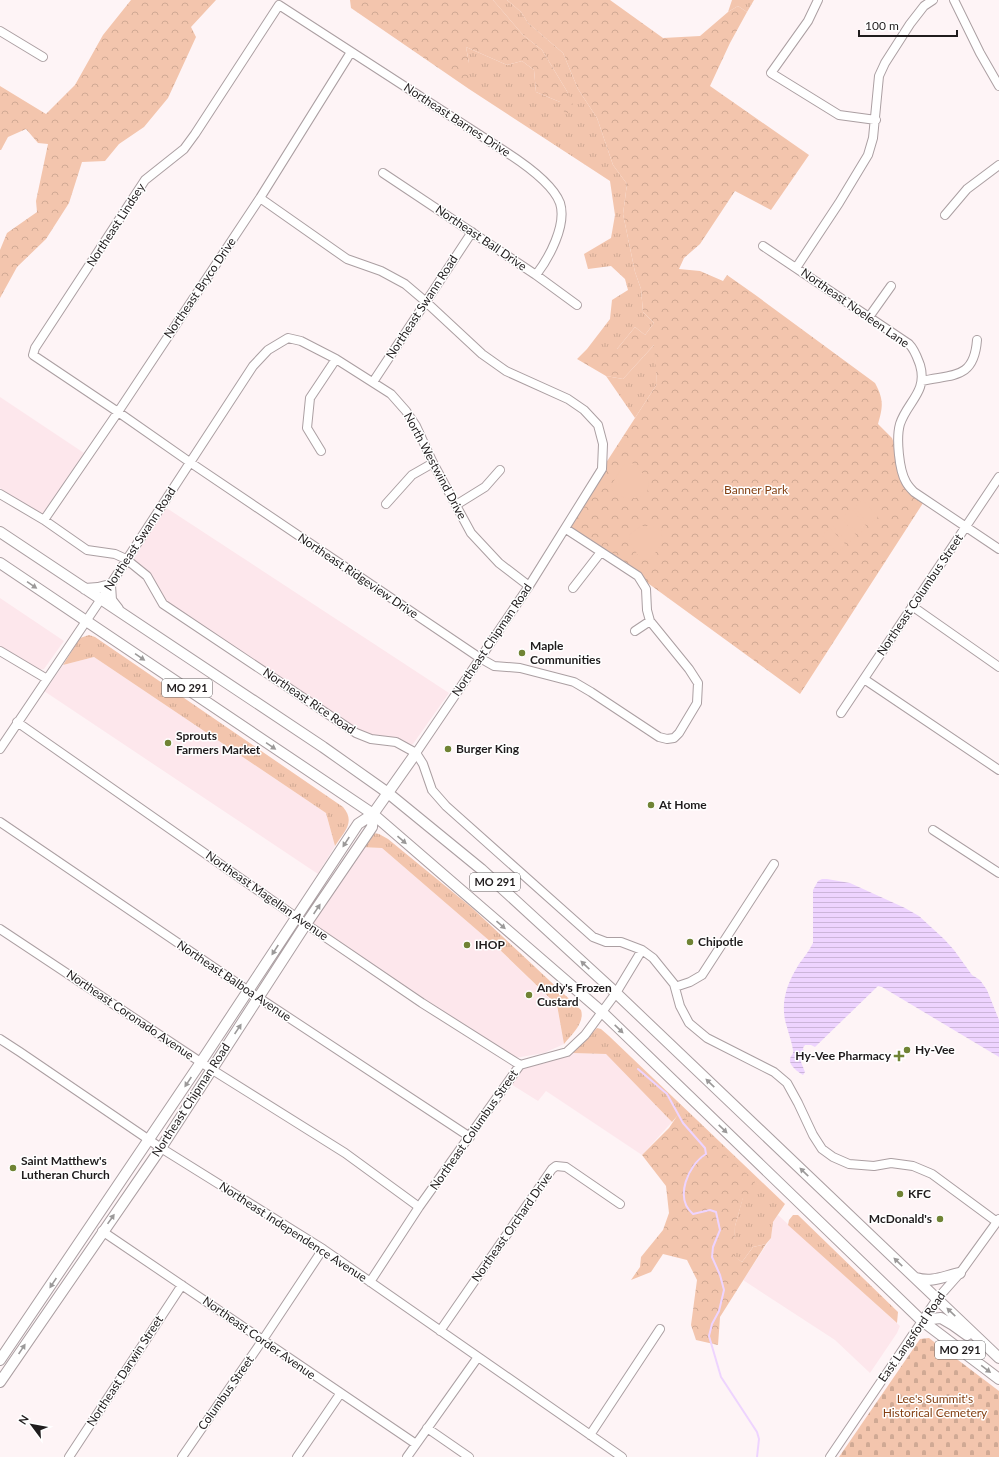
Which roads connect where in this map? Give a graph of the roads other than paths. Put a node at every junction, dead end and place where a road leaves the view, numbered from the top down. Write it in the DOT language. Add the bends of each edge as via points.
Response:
graph roads {
  1 [pos="818,0"];
  2 [pos="932,0"];
  3 [pos="954,0"];
  4 [pos="279,6"];
  5 [pos="0,30"];
  6 [pos="351,52"];
  7 [pos="43,57"];
  8 [pos="999,86"];
  9 [pos="876,120"];
  10 [pos="999,165"];
  11 [pos="383,173"];
  12 [pos="260,198"];
  13 [pos="945,215"];
  14 [pos="472,232"];
  15 [pos="763,246"];
  16 [pos="796,268"];
  17 [pos="536,275"];
  18 [pos="891,286"];
  19 [pos="425,301"];
  20 [pos="577,305"];
  21 [pos="869,317"];
  22 [pos="288,338"];
  23 [pos="977,340"];
  24 [pos="33,355"];
  25 [pos="336,359"];
  26 [pos="922,381"];
  27 [pos="373,382"];
  28 [pos="118,412"];
  29 [pos="321,451"];
  30 [pos="191,463"];
  31 [pos="434,463"];
  32 [pos="500,470"];
  33 [pos="999,477"];
  34 [pos="0,494"];
  35 [pos="386,504"];
  36 [pos="456,505"];
  37 [pos="44,520"];
  38 [pos="966,526"];
  39 [pos="566,529"];
  40 [pos="0,532"];
  41 [pos="999,549"];
  42 [pos="601,552"];
  43 [pos="126,559"];
  44 [pos="0,563"];
  45 [pos="110,585"];
  46 [pos="529,586"];
  47 [pos="573,588"];
  48 [pos="85,589"];
  49 [pos="101,599"];
  50 [pos="912,606"];
  51 [pos="120,612"];
  52 [pos="86,621"];
  53 [pos="650,621"];
  54 [pos="635,631"];
  55 [pos="0,651"];
  56 [pos="480,658"];
  57 [pos="999,667"];
  58 [pos="47,679"];
  59 [pos="864,679"];
  60 [pos="841,713"];
  61 [pos="18,722"];
  62 [pos="0,749"];
  63 [pos="416,753"];
  64 [pos="999,770"];
  65 [pos="388,793"];
  66 [pos="373,814"];
  67 [pos="0,822"];
  68 [pos="934,830"];
  69 [pos="774,864"];
  70 [pos="327,871"];
  71 [pos="999,873"];
  72 [pos="338,877"];
  73 [pos="297,917"];
  74 [pos="306,924"];
  75 [pos="0,929"];
  76 [pos="642,950"];
  77 [pos="675,987"];
  78 [pos="248,991"];
  79 [pos="616,993"];
  80 [pos="259,998"];
  81 [pos="602,1012"];
  82 [pos="0,1039"];
  83 [pos="201,1062"];
  84 [pos="520,1065"];
  85 [pos="211,1069"];
  86 [pos="470,1137"];
  87 [pos="148,1139"];
  88 [pos="160,1148"];
  89 [pos="620,1204"];
  90 [pos="419,1207"];
  91 [pos="998,1221"];
  92 [pos="91,1225"];
  93 [pos="102,1231"];
  94 [pos="322,1248"];
  95 [pos="960,1273"];
  96 [pos="915,1278"];
  97 [pos="370,1282"];
  98 [pos="182,1285"];
  99 [pos="937,1299"];
  100 [pos="53,1305"];
  101 [pos="922,1320"];
  102 [pos="660,1329"];
  103 [pos="440,1331"];
  104 [pos="262,1341"];
  105 [pos="478,1357"];
  106 [pos="998,1357"];
  107 [pos="0,1360"];
  108 [pos="999,1379"];
  109 [pos="0,1382"];
  110 [pos="340,1394"];
  111 [pos="427,1428"];
  112 [pos="590,1435"];
  113 [pos="416,1444"];
  114 [pos="69,1457"];
  115 [pos="182,1457"];
  116 [pos="296,1457"];
  117 [pos="407,1457"];
  118 [pos="469,1457"];
  119 [pos="622,1457"];
  120 [pos="830,1457"];
  1 -- 9 [label="street" via="808,21 771,73 839,115"];
  2 -- 9 [label="street" via="910,24 885,63 879,76"];
  3 -- 8 [label="street"];
  4 -- 6 [label="street, Northeast Barnes Drive"];
  4 -- 24 [label="street, Northeast Lindsey" via="184,149 145,180 35,348"];
  5 -- 7 [label="street"];
  6 -- 12 [label="street, Northeast Bryco Drive"];
  6 -- 17 [label="street, Northeast Barnes Drive" via="506,152 547,184 559,202 561,217 553,249"];
  9 -- 16 [label="street" via="874,138 868,155"];
  10 -- 13 [label="street" via="967,189"];
  11 -- 14 [label="street, Northeast Ball Drive"];
  12 -- 19 [label="street, Northeast Chipman Road" via="347,259 381,270"];
  12 -- 28 [label="street, Northeast Bryco Drive"];
  14 -- 17 [label="street, Northeast Ball Drive"];
  14 -- 19 [label="street, Northeast Swann Road"];
  15 -- 16 [label="street, Northeast Noeleen Lane"];
  16 -- 21 [label="street, Northeast Noeleen Lane"];
  17 -- 20 [label="street, Northeast Ball Drive"];
  18 -- 21 [label="street"];
  19 -- 27 [label="street, Northeast Swann Road"];
  19 -- 39 [label="street, Northeast Chipman Road" via="482,354 506,371 568,399 598,424 604,444 602,469"];
  21 -- 26 [label="street, Northeast Noeleen Lane" via="914,349"];
  22 -- 25 [label="street, North Westwind Drive" via="301,341"];
  22 -- 30 [label="street, Northeast Swann Road" via="268,350 253,366"];
  23 -- 26 [label="street" via="974,358 965,370 952,376"];
  24 -- 28 [label="street, Northeast Ridgeview Drive"];
  25 -- 27 [label="street, North Westwind Drive"];
  25 -- 29 [label="street" via="310,398 306,428"];
  26 -- 38 [label="street" via="900,424 898,437 906,483 914,492"];
  27 -- 31 [label="street, North Westwind Drive" via="391,394 406,411"];
  28 -- 30 [label="street, Northeast Ridgeview Drive"];
  28 -- 37 [label="street, Northeast Bryco Drive"];
  30 -- 43 [label="street, Northeast Swann Road"];
  30 -- 56 [label="street, Northeast Ridgeview Drive"];
  31 -- 35 [label="street" via="412,475"];
  31 -- 36 [label="street, North Westwind Drive"];
  32 -- 36 [label="street" via="485,487"];
  33 -- 38 [label="street, Northeast Columbus Street"];
  34 -- 37 [label="street, Northeast Rice Road"];
  36 -- 46 [label="street, North Westwind Drive" via="471,533 499,563"];
  37 -- 43 [label="street, Northeast Rice Road" via="87,550 115,554"];
  38 -- 41 [label="street"];
  38 -- 50 [label="street, Northeast Columbus Street"];
  39 -- 42 [label="street"];
  39 -- 46 [label="street, Northeast Chipman Road"];
  40 -- 48 [label="main road, MO 291"];
  42 -- 47 [label="street"];
  42 -- 53 [label="street" via="638,576 646,589"];
  43 -- 45 [label="street, Northeast Swann Road"];
  43 -- 63 [label="street, Northeast Rice Road" via="147,576 163,604 356,733 372,739 396,742"];
  44 -- 52 [label="main road, MO 291, one-way"];
  45 -- 48 [label="main road"];
  45 -- 49 [label="street, Northeast Swann Road"];
  45 -- 51 [label="main road" via="111,600"];
  46 -- 56 [label="street, Northeast Chipman Road"];
  48 -- 49 [label="main road, MO 291"];
  49 -- 51 [label="main road, MO 291"];
  49 -- 52 [label="street, Northeast Swann Road"];
  50 -- 57 [label="street"];
  50 -- 59 [label="street, Northeast Columbus Street"];
  51 -- 65 [label="main road, MO 291"];
  52 -- 58 [label="street, Northeast Swann Road"];
  52 -- 66 [label="main road, MO 291, one-way"];
  53 -- 54 [label="street"];
  53 -- 56 [label="street, Northeast Ridgeview Drive" via="698,684 697,703 680,733 674,738 659,737 574,682 520,668 494,666"];
  55 -- 58 [label="street"];
  56 -- 63 [label="street, Northeast Chipman Road"];
  58 -- 61 [label="street, Northeast Swann Road"];
  59 -- 60 [label="street, Northeast Columbus Street"];
  59 -- 64 [label="street"];
  61 -- 62 [label="street, Northeast Swann Road"];
  61 -- 73 [label="street, Northeast Magellan Avenue"];
  63 -- 65 [label="main road, Northeast Chipman Road"];
  63 -- 76 [label="street" via="423,764 432,790 446,806 593,937 606,942 621,942"];
  65 -- 66 [label="main road, Northeast Chipman Road"];
  79 -- 65 [label="main road, MO 291, one-way" via="481,869"];
  66 -- 70 [label="main road, Northeast Chipman Road, one-way" via="358,824"];
  66 -- 72 [label="main road, Northeast Chipman Road" via="372,827"];
  66 -- 81 [label="main road, MO 291, one-way"];
  67 -- 78 [label="street, Northeast Balboa Avenue"];
  68 -- 71 [label="street"];
  69 -- 77 [label="street" via="702,975"];
  70 -- 72 [label="main road"];
  70 -- 73 [label="main road, Northeast Chipman Road"];
  74 -- 72 [label="main road, Northeast Chipman Road, one-way"];
  73 -- 74 [label="street, Northeast Magellan Avenue"];
  73 -- 78 [label="main road, Northeast Chipman Road, one-way"];
  74 -- 80 [label="main road, Northeast Chipman Road"];
  74 -- 84 [label="street, Northeast Magellan Avenue" via="422,1003"];
  75 -- 83 [label="street, Northeast Coronado Avenue"];
  76 -- 77 [label="street" via="653,958"];
  76 -- 79 [label="street, Northeast Columbus Street"];
  77 -- 91 [label="street" via="680,1006 689,1023 707,1038 774,1072 787,1083 813,1135 827,1153 849,1164 874,1166 892,1163 912,1166 932,1174"];
  78 -- 80 [label="street, Northeast Balboa Avenue"];
  78 -- 83 [label="main road, Northeast Chipman Road"];
  79 -- 81 [label="street, Northeast Columbus Street"];
  96 -- 79 [label="main road, MO 291, one-way"];
  85 -- 80 [label="main road, Northeast Chipman Road, one-way"];
  80 -- 86 [label="street, Northeast Balboa Avenue"];
  81 -- 84 [label="street, Northeast Columbus Street" via="585,1035 567,1052"];
  81 -- 101 [label="main road, MO 291, one-way"];
  82 -- 87 [label="street, Northeast Independence Avenue"];
  83 -- 85 [label="street, Northeast Coronado Avenue"];
  83 -- 87 [label="main road, Northeast Chipman Road, one-way"];
  84 -- 86 [label="street, Northeast Columbus Street"];
  85 -- 88 [label="main road, Northeast Chipman Road"];
  85 -- 90 [label="street, Northeast Coronado Avenue" via="345,1153"];
  86 -- 90 [label="street, Northeast Columbus Street"];
  87 -- 88 [label="street, Northeast Independence Avenue"];
  87 -- 92 [label="main road, Northeast Chipman Road"];
  93 -- 88 [label="main road, Northeast Chipman Road, one-way"];
  88 -- 94 [label="street, Northeast Independence Avenue"];
  89 -- 103 [label="street, Northeast Orchard Drive" via="566,1167 556,1166"];
  90 -- 97 [label="street, Northeast Columbus Street"];
  91 -- 95 [label="street, East Langsford Road"];
  92 -- 100 [label="main road" via="95,1230 92,1237 59,1288"];
  92 -- 107 [label="main road, Northeast Chipman Road, one-way"];
  93 -- 98 [label="street, Northeast Corder Avenue"];
  93 -- 100 [label="main road, Northeast Chipman Road"];
  94 -- 97 [label="street, Northeast Independence Avenue"];
  94 -- 104 [label="street, Columbus Street"];
  95 -- 96 [label="main road" via="932,1280"];
  95 -- 99 [label="street, East Langsford Road"];
  96 -- 99 [label="main road, MO 291"];
  97 -- 103 [label="street, Northeast Independence Avenue"];
  98 -- 104 [label="street, Northeast Corder Avenue"];
  98 -- 114 [label="street, Northeast Darwin Street"];
  99 -- 101 [label="street, East Langsford Road"];
  106 -- 99 [label="main road, MO 291, one-way"];
  109 -- 100 [label="main road, Northeast Chipman Road, one-way"];
  101 -- 106 [label="main road" via="941,1318"];
  101 -- 108 [label="main road, MO 291, one-way"];
  101 -- 120 [label="street, East Langsford Road"];
  102 -- 112 [label="street"];
  103 -- 105 [label="street, Northeast Independence Avenue"];
  104 -- 110 [label="street, Northeast Corder Avenue"];
  104 -- 115 [label="street, Columbus Street"];
  105 -- 111 [label="street"];
  105 -- 112 [label="street, Northeast Independence Avenue"];
  110 -- 113 [label="street, Northeast Corder Avenue"];
  110 -- 116 [label="street"];
  111 -- 113 [label="street"];
  111 -- 118 [label="street"];
  112 -- 119 [label="street, Northeast Independence Avenue"];
  113 -- 117 [label="street"];
}
